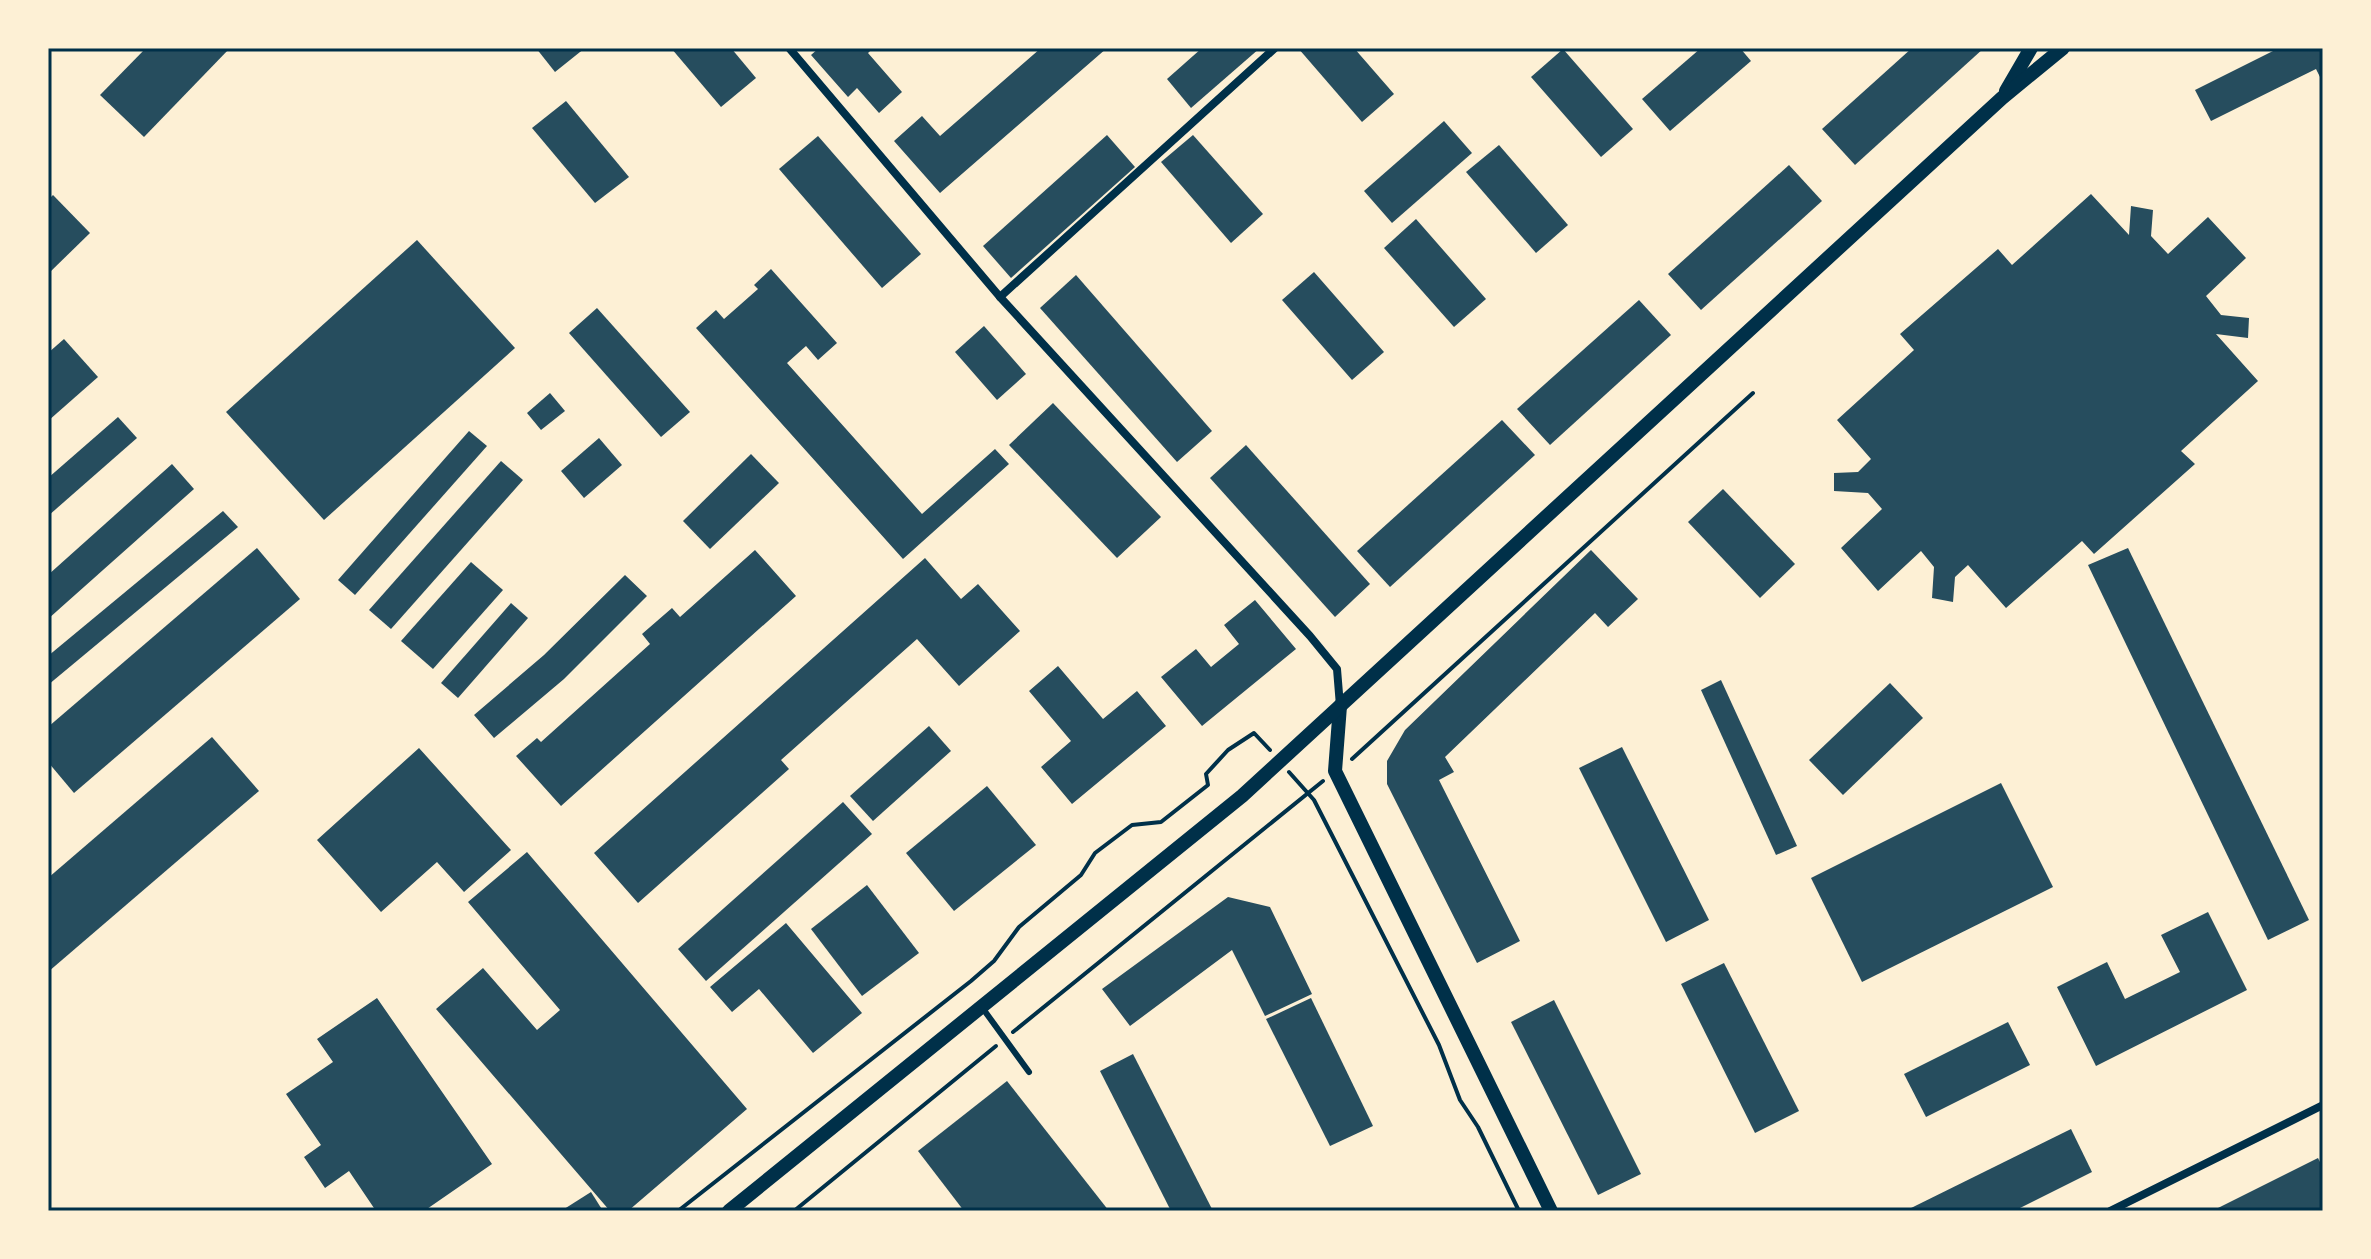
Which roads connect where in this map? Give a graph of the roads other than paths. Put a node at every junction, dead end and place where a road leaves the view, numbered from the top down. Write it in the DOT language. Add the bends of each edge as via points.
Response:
graph roads {
  1 [pos="789,48"];
  2 [pos="1275,48"];
  3 [pos="2031,48"];
  4 [pos="2063,48"];
  5 [pos="2002,98"];
  6 [pos="1000,297"];
  7 [pos="1340,706"];
  8 [pos="981,1006"];
  9 [pos="1029,1072"];
  10 [pos="2323,1105"];
  11 [pos="729,1211"];
  12 [pos="1551,1211"];
  13 [pos="2110,1211"];
  1 -- 6 [label="street"];
  2 -- 6 [label="street"];
  3 -- 5 [label="street"];
  4 -- 5 [label="street"];
  5 -- 7 [label="street"];
  6 -- 7 [label="street" via="1310,636 1337,669"];
  7 -- 8 [label="street" via="1242,796"];
  7 -- 12 [label="street" via="1335,771"];
  8 -- 9 [label="lane"];
  8 -- 11 [label="street"];
  10 -- 13 [label="street"];
}
